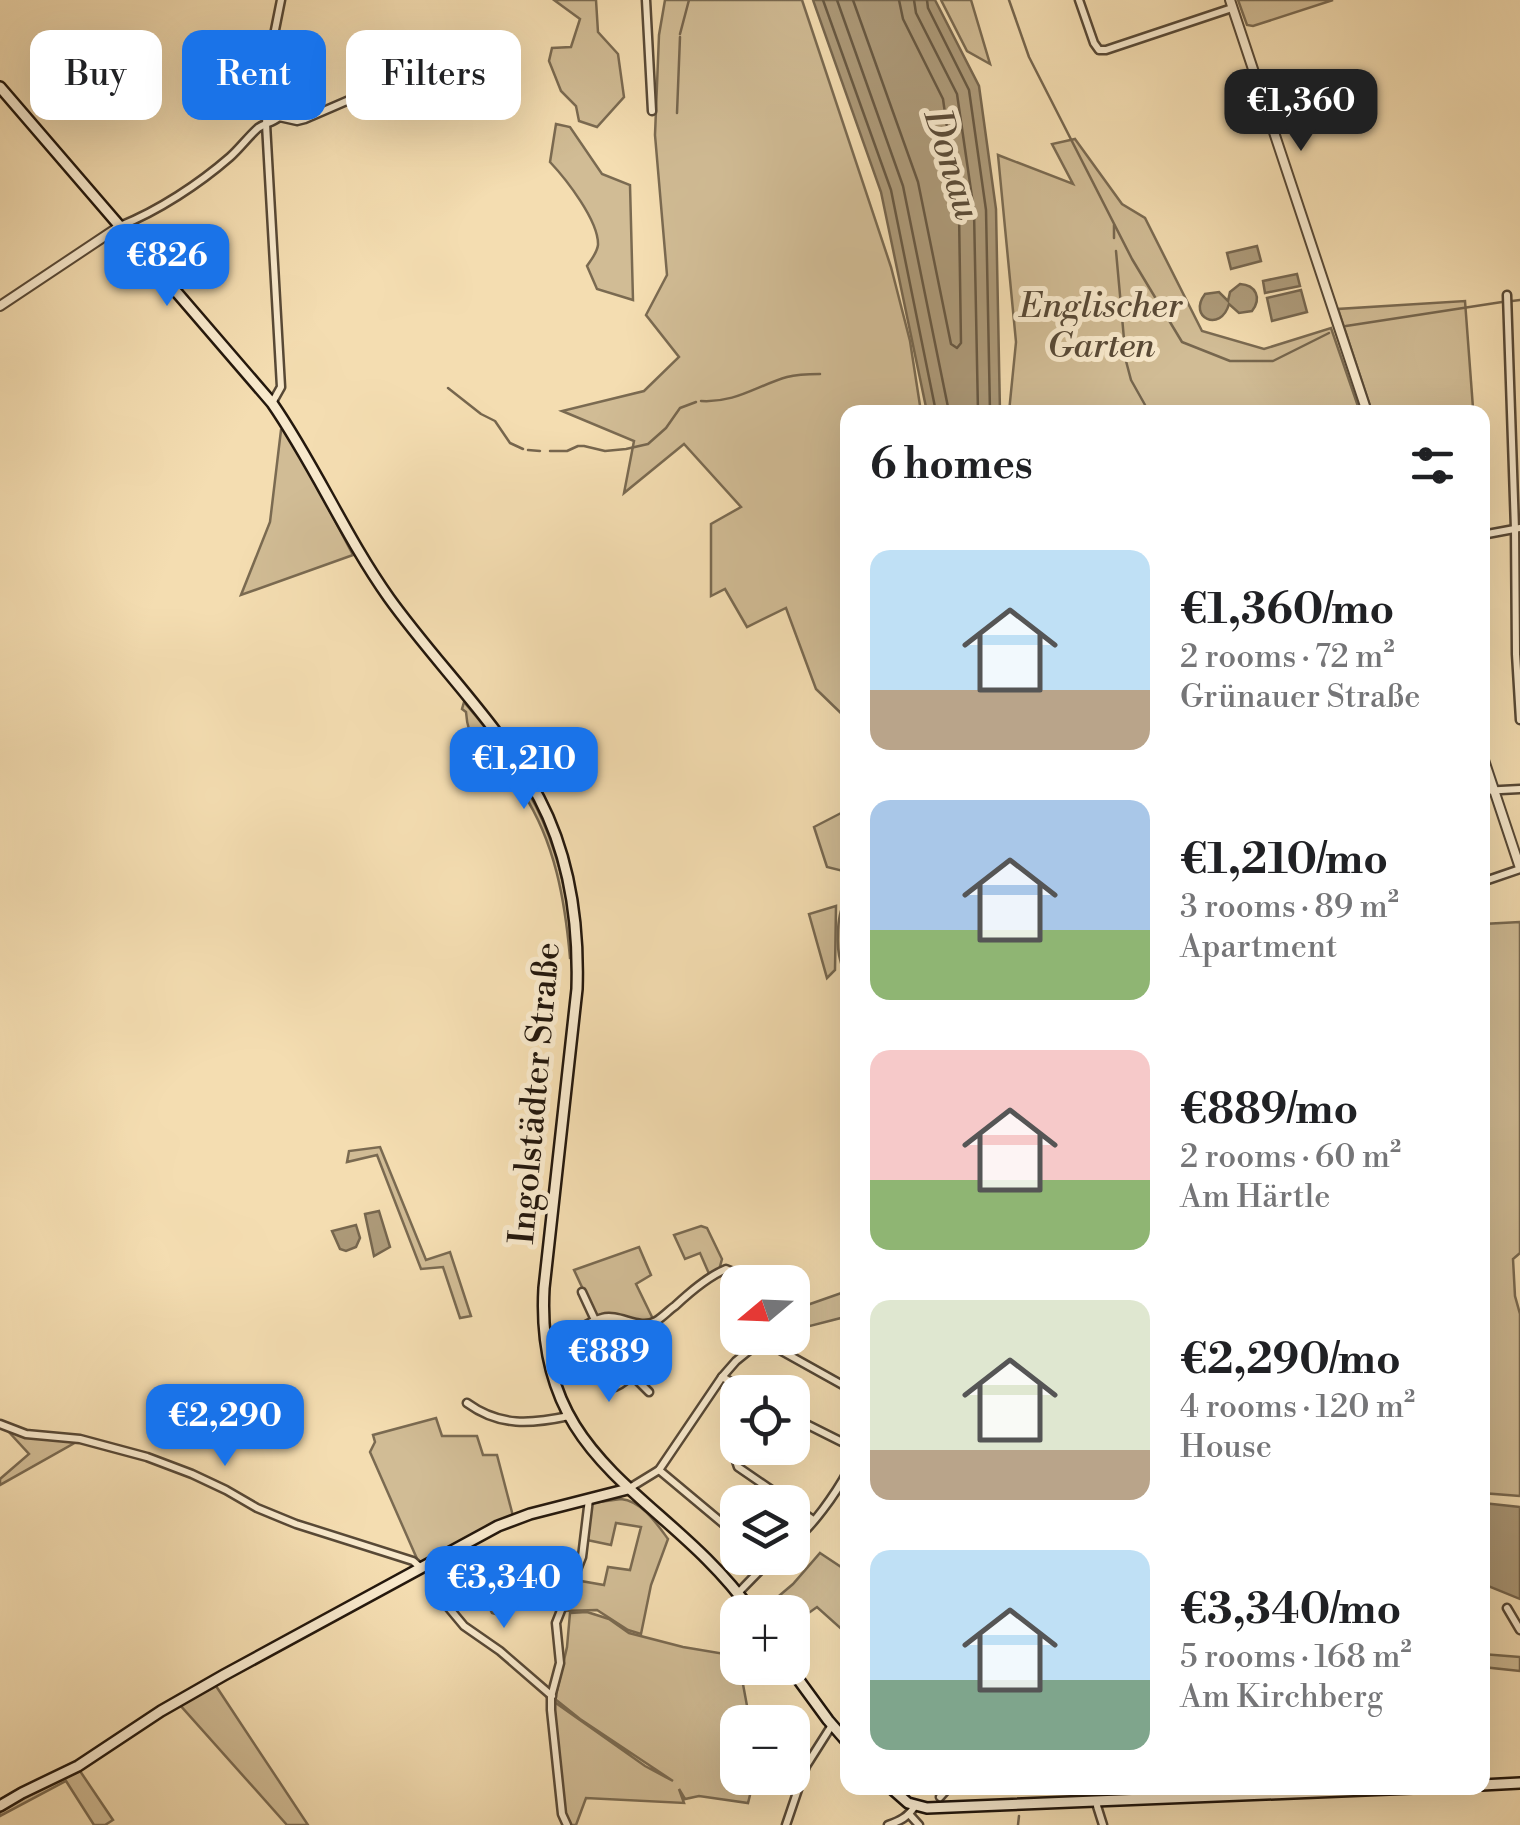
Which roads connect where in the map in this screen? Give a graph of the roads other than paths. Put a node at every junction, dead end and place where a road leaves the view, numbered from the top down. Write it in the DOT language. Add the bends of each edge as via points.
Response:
graph roads {
  1 [pos="282,0"];
  2 [pos="646,0"];
  3 [pos="1079,0"];
  4 [pos="1231,4"];
  5 [pos="275,30"];
  6 [pos="0,87"];
  7 [pos="652,111"];
  8 [pos="266,120"];
  9 [pos="273,120"];
  10 [pos="266,124"];
  11 [pos="120,226"];
  12 [pos="1507,295"];
  13 [pos="0,306"];
  14 [pos="1516,402"];
  15 [pos="272,403"];
  16 [pos="1365,405"];
  17 [pos="1518,529"];
  18 [pos="1490,534"];
  19 [pos="1518,655"];
  20 [pos="1520,720"];
  21 [pos="1490,777"];
  22 [pos="1490,789"];
  23 [pos="1494,789"];
  24 [pos="1520,789"];
  25 [pos="1520,868"];
  26 [pos="1490,879"];
  27 [pos="720,1272"];
  28 [pos="582,1292"];
  29 [pos="596,1320"];
  30 [pos="551,1343"];
  31 [pos="651,1349"];
  32 [pos="743,1355"];
  33 [pos="790,1355"];
  34 [pos="631,1374"];
  35 [pos="724,1375"];
  36 [pos="720,1380"];
  37 [pos="840,1383"];
  38 [pos="649,1392"];
  39 [pos="467,1404"];
  40 [pos="569,1416"];
  41 [pos="0,1424"];
  42 [pos="810,1426"];
  43 [pos="840,1441"];
  44 [pos="737,1465"];
  45 [pos="659,1470"];
  46 [pos="764,1485"];
  47 [pos="840,1485"];
  48 [pos="628,1490"];
  49 [pos="589,1500"];
  50 [pos="810,1518"];
  51 [pos="813,1520"];
  52 [pos="720,1521"];
  53 [pos="810,1524"];
  54 [pos="422,1569"];
  55 [pos="753,1575"];
  56 [pos="434,1590"];
  57 [pos="738,1593"];
  58 [pos="1507,1608"];
  59 [pos="1520,1630"];
  60 [pos="802,1685"];
  61 [pos="552,1696"];
  62 [pos="832,1726"];
  63 [pos="840,1734"];
  64 [pos="1520,1783"];
  65 [pos="1490,1785"];
  66 [pos="898,1795"];
  67 [pos="1229,1795"];
  68 [pos="1098,1800"];
  69 [pos="0,1806"];
  70 [pos="912,1810"];
  71 [pos="566,1825"];
  72 [pos="786,1825"];
  73 [pos="888,1825"];
  74 [pos="919,1825"];
  75 [pos="1102,1825"];
  1 -- 5 [label="street"];
  2 -- 7 [label="street"];
  3 -- 4 [label="street" via="1100,50"];
  4 -- 16 [label="street"];
  6 -- 11 [label="main road, Ingolstädter Straße"];
  8 -- 10 [label="street"];
  9 -- 10 [label="street"];
  10 -- 11 [label="street" via="206,175"];
  10 -- 15 [label="street" via="281,387"];
  11 -- 13 [label="street"];
  11 -- 15 [label="main road, Ingolstädter Straße"];
  12 -- 14 [label="street"];
  14 -- 17 [label="street"];
  15 -- 30 [label="main road, Ingolstädter Straße" via="390,598 517,762 563,862 578,953 542,1309"];
  17 -- 18 [label="street"];
  17 -- 19 [label="street"];
  19 -- 20 [label="street"];
  21 -- 23 [label="street"];
  22 -- 23 [label="street"];
  23 -- 24 [label="street"];
  23 -- 25 [label="street"];
  25 -- 26 [label="street"];
  27 -- 29 [label="street" via="656,1321"];
  28 -- 29 [label="street"];
  29 -- 30 [label="street"];
  30 -- 34 [label="street" via="610,1386"];
  30 -- 40 [label="main road, Ingolstädter Straße" via="554,1382"];
  31 -- 34 [label="street"];
  32 -- 35 [label="street"];
  33 -- 37 [label="street"];
  34 -- 38 [label="street"];
  36 -- 45 [label="street"];
  39 -- 40 [label="street" via="498,1420"];
  40 -- 48 [label="main road, Ingolstädter Straße"];
  41 -- 54 [label="street" via="147,1457 282,1519"];
  42 -- 43 [label="street"];
  44 -- 46 [label="street"];
  45 -- 48 [label="street"];
  45 -- 52 [label="street"];
  47 -- 51 [label="street"];
  48 -- 49 [label="main road"];
  48 -- 57 [label="main road, Ingolstädter Straße"];
  49 -- 54 [label="main road" via="514,1519"];
  49 -- 61 [label="street" via="582,1557 556,1623 560,1663"];
  50 -- 51 [label="street"];
  51 -- 53 [label="street"];
  54 -- 69 [label="main road"];
  55 -- 57 [label="street"];
  56 -- 61 [label="street" via="464,1626"];
  58 -- 59 [label="street"];
  60 -- 62 [label="main road"];
  61 -- 71 [label="street"];
  62 -- 63 [label="main road"];
  62 -- 72 [label="street" via="806,1766"];
  64 -- 65 [label="main road"];
  66 -- 70 [label="main road"];
  67 -- 68 [label="main road"];
  68 -- 70 [label="main road"];
  68 -- 75 [label="street"];
  70 -- 73 [label="street"];
  70 -- 74 [label="street"];
}
